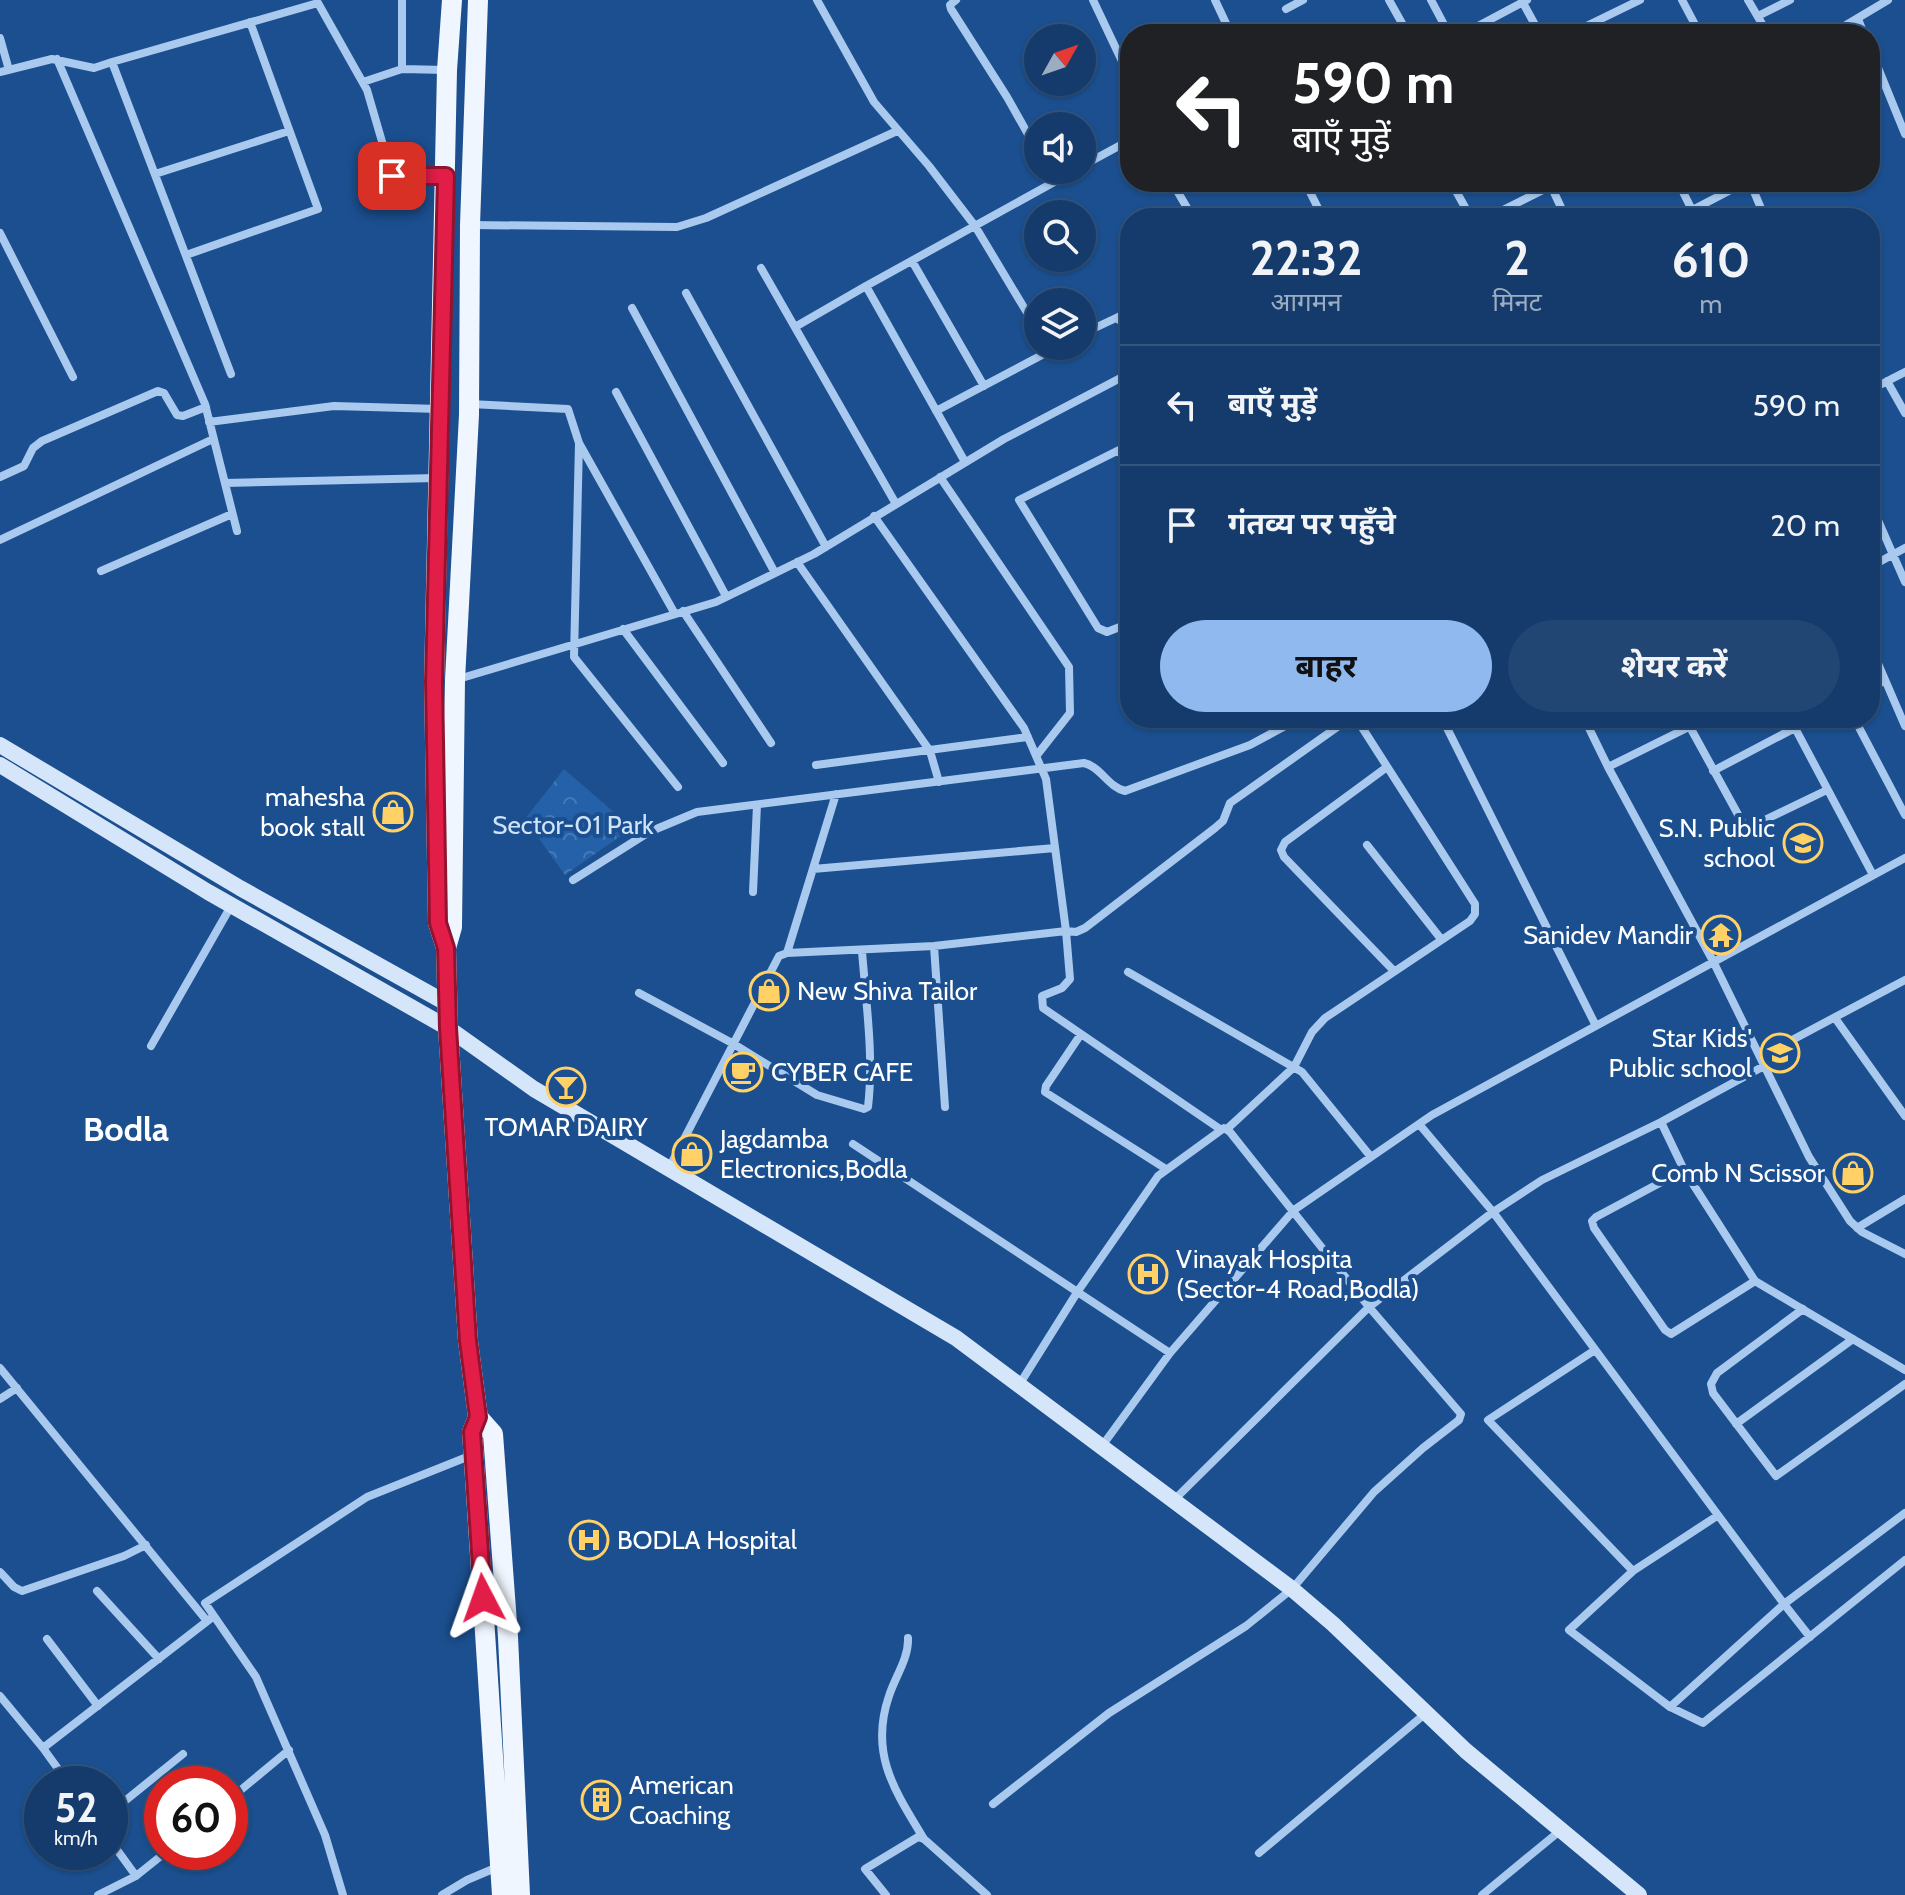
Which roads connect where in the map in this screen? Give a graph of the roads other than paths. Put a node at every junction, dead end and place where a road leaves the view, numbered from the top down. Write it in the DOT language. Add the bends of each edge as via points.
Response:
graph roads {
  1 [pos="402,0"];
  2 [pos="452,0"];
  3 [pos="478,0"];
  4 [pos="817,0"];
  5 [pos="956,0"];
  6 [pos="1093,0"];
  7 [pos="1215,0"];
  8 [pos="1303,0"];
  9 [pos="1389,0"];
  10 [pos="1640,0"];
  11 [pos="1682,0"];
  12 [pos="1748,0"];
  13 [pos="1790,0"];
  14 [pos="1888,0"];
  15 [pos="1434,1"];
  16 [pos="1524,1"];
  17 [pos="1286,9"];
  18 [pos="1758,16"];
  19 [pos="1858,19"];
  20 [pos="250,22"];
  21 [pos="1226,24"];
  22 [pos="1402,24"];
  23 [pos="1444,24"];
  24 [pos="1481,24"];
  25 [pos="1535,24"];
  26 [pos="1591,24"];
  27 [pos="1695,24"];
  28 [pos="1762,24"];
  29 [pos="1849,24"];
  30 [pos="1860,24"];
  31 [pos="0,38"];
  32 [pos="1120,57"];
  33 [pos="57,59"];
  34 [pos="112,62"];
  35 [pos="402,69"];
  36 [pos="447,70"];
  37 [pos="5,71"];
  38 [pos="1880,73"];
  39 [pos="363,82"];
  40 [pos="1024,127"];
  41 [pos="289,131"];
  42 [pos="897,131"];
  43 [pos="1905,134"];
  44 [pos="1120,145"];
  45 [pos="1096,158"];
  46 [pos="155,174"];
  47 [pos="446,176"];
  48 [pos="1051,184"];
  49 [pos="1539,192"];
  50 [pos="1728,192"];
  51 [pos="1507,208"];
  52 [pos="1696,208"];
  53 [pos="470,225"];
  54 [pos="975,226"];
  55 [pos="0,233"];
  56 [pos="186,255"];
  57 [pos="912,261"];
  58 [pos="761,268"];
  59 [pos="866,286"];
  60 [pos="686,293"];
  61 [pos="632,308"];
  62 [pos="1024,308"];
  63 [pos="1120,316"];
  64 [pos="1116,318"];
  65 [pos="1120,320"];
  66 [pos="795,327"];
  67 [pos="1096,327"];
  68 [pos="443,330"];
  69 [pos="469,330"];
  70 [pos="1028,360"];
  71 [pos="1905,372"];
  72 [pos="231,374"];
  73 [pos="73,377"];
  74 [pos="1120,378"];
  75 [pos="1887,381"];
  76 [pos="1880,385"];
  77 [pos="984,386"];
  78 [pos="616,392"];
  79 [pos="469,404"];
  80 [pos="206,407"];
  81 [pos="441,409"];
  82 [pos="936,411"];
  83 [pos="1905,413"];
  84 [pos="209,422"];
  85 [pos="213,439"];
  86 [pos="579,443"];
  87 [pos="1120,452"];
  88 [pos="965,462"];
  89 [pos="0,477"];
  90 [pos="940,477"];
  91 [pos="439,478"];
  92 [pos="225,483"];
  93 [pos="896,504"];
  94 [pos="232,514"];
  95 [pos="874,516"];
  96 [pos="1880,525"];
  97 [pos="237,531"];
  98 [pos="0,540"];
  99 [pos="826,547"];
  100 [pos="1905,548"];
  101 [pos="1893,555"];
  102 [pos="797,562"];
  103 [pos="1880,562"];
  104 [pos="101,571"];
  105 [pos="775,573"];
  106 [pos="1905,582"];
  107 [pos="726,596"];
  108 [pos="679,613"];
  109 [pos="1120,627"];
  110 [pos="623,629"];
  111 [pos="573,644"];
  112 [pos="1880,668"];
  113 [pos="1885,680"];
  114 [pos="444,681"];
  115 [pos="1880,683"];
  116 [pos="1905,726"];
  117 [pos="1282,728"];
  118 [pos="1339,728"];
  119 [pos="1360,728"];
  120 [pos="1447,728"];
  121 [pos="1589,728"];
  122 [pos="1688,728"];
  123 [pos="1691,728"];
  124 [pos="1795,728"];
  125 [pos="1859,728"];
  126 [pos="1028,737"];
  127 [pos="771,743"];
  128 [pos="0,745"];
  129 [pos="930,751"];
  130 [pos="1037,755"];
  131 [pos="723,763"];
  132 [pos="0,765"];
  133 [pos="816,765"];
  134 [pos="1387,767"];
  135 [pos="1608,767"];
  136 [pos="1042,770"];
  137 [pos="1713,771"];
  138 [pos="939,782"];
  139 [pos="678,787"];
  140 [pos="1827,790"];
  141 [pos="836,794"];
  142 [pos="757,805"];
  143 [pos="1905,815"];
  144 [pos="1367,845"];
  145 [pos="1055,848"];
  146 [pos="1905,858"];
  147 [pos="813,869"];
  148 [pos="1873,875"];
  149 [pos="573,880"];
  150 [pos="753,892"];
  151 [pos="232,905"];
  152 [pos="1066,931"];
  153 [pos="1441,939"];
  154 [pos="934,946"];
  155 [pos="862,951"];
  156 [pos="787,953"];
  157 [pos="1713,961"];
  158 [pos="1394,971"];
  159 [pos="1128,972"];
  160 [pos="1905,980"];
  161 [pos="639,993"];
  162 [pos="448,1004"];
  163 [pos="1835,1018"];
  164 [pos="1596,1026"];
  165 [pos="448,1028"];
  166 [pos="1081,1034"];
  167 [pos="732,1043"];
  168 [pos="151,1046"];
  169 [pos="1762,1062"];
  170 [pos="1294,1067"];
  171 [pos="945,1107"];
  172 [pos="1905,1116"];
  173 [pos="1661,1122"];
  174 [pos="1419,1124"];
  175 [pos="1224,1129"];
  176 [pos="853,1144"];
  177 [pos="1371,1157"];
  178 [pos="669,1169"];
  179 [pos="1166,1169"];
  180 [pos="1684,1170"];
  181 [pos="1905,1199"];
  182 [pos="1294,1210"];
  183 [pos="1493,1212"];
  184 [pos="1857,1228"];
  185 [pos="1905,1254"];
  186 [pos="1755,1281"];
  187 [pos="1078,1291"];
  188 [pos="1369,1307"];
  189 [pos="1803,1309"];
  190 [pos="1853,1339"];
  191 [pos="1595,1350"];
  192 [pos="1170,1353"];
  193 [pos="0,1368"];
  194 [pos="1905,1370"];
  195 [pos="1905,1384"];
  196 [pos="1019,1385"];
  197 [pos="17,1388"];
  198 [pos="0,1399"];
  199 [pos="478,1417"];
  200 [pos="1736,1424"];
  201 [pos="1102,1446"];
  202 [pos="473,1454"];
  203 [pos="1174,1500"];
  204 [pos="1905,1513"];
  205 [pos="1717,1516"];
  206 [pos="146,1545"];
  207 [pos="1905,1560"];
  208 [pos="1633,1571"];
  209 [pos="0,1572"];
  210 [pos="1292,1589"];
  211 [pos="97,1591"];
  212 [pos="1784,1604"];
  213 [pos="211,1618"];
  214 [pos="1810,1637"];
  215 [pos="908,1638"];
  216 [pos="47,1639"];
  217 [pos="159,1659"];
  218 [pos="0,1696"];
  219 [pos="98,1706"];
  220 [pos="1670,1707"];
  221 [pos="1426,1713"];
  222 [pos="43,1748"];
  223 [pos="289,1750"];
  224 [pos="183,1754"];
  225 [pos="56,1766"];
  226 [pos="248,1784"];
  227 [pos="128,1798"];
  228 [pos="993,1804"];
  229 [pos="1561,1830"];
  230 [pos="924,1839"];
  231 [pos="1259,1853"];
  232 [pos="128,1865"];
  233 [pos="501,1866"];
  234 [pos="144,1870"];
  235 [pos="136,1876"];
  236 [pos="98,1895"];
  237 [pos="343,1895"];
  238 [pos="442,1895"];
  239 [pos="502,1895"];
  240 [pos="520,1895"];
  241 [pos="886,1895"];
  242 [pos="987,1895"];
  243 [pos="1482,1895"];
  244 [pos="1639,1895"];
  1 -- 35 [label="street"];
  2 -- 36 [label="main road"];
  3 -- 53 [label="main road"];
  4 -- 42 [label="street" via="874,102"];
  5 -- 40 [label="street" via="951,9"];
  6 -- 32 [label="street"];
  7 -- 21 [label="street"];
  8 -- 17 [label="street"];
  9 -- 22 [label="street"];
  10 -- 26 [label="street"];
  11 -- 27 [label="street"];
  12 -- 18 [label="street"];
  13 -- 18 [label="street"];
  14 -- 19 [label="street"];
  15 -- 23 [label="street"];
  16 -- 24 [label="street"];
  16 -- 25 [label="street"];
  18 -- 28 [label="street"];
  19 -- 29 [label="street"];
  19 -- 30 [label="street"];
  20 -- 34 [label="street"];
  20 -- 39 [label="street" via="318,3"];
  20 -- 41 [label="street"];
  31 -- 37 [label="street"];
  33 -- 34 [label="street" via="94,68"];
  33 -- 37 [label="street"];
  33 -- 80 [label="street"];
  34 -- 46 [label="street"];
  35 -- 36 [label="street"];
  35 -- 39 [label="street"];
  36 -- 47 [label="main road"];
  38 -- 43 [label="street"];
  39 -- 47 [label="street" via="392,176"];
  41 -- 46 [label="street"];
  41 -- 56 [label="street" via="318,209"];
  42 -- 53 [label="street" via="677,227"];
  42 -- 54 [label="street"];
  44 -- 45 [label="street"];
  46 -- 56 [label="street"];
  47 -- 68 [label="main road"];
  48 -- 54 [label="street"];
  49 -- 51 [label="street"];
  50 -- 52 [label="street"];
  53 -- 69 [label="main road"];
  54 -- 57 [label="street"];
  54 -- 62 [label="street"];
  55 -- 73 [label="street"];
  56 -- 72 [label="street"];
  57 -- 59 [label="street"];
  57 -- 77 [label="street"];
  58 -- 66 [label="street"];
  59 -- 66 [label="street"];
  59 -- 82 [label="street"];
  60 -- 99 [label="street"];
  61 -- 105 [label="street"];
  63 -- 64 [label="street"];
  64 -- 65 [label="street"];
  64 -- 67 [label="street"];
  66 -- 93 [label="street"];
  68 -- 69 [label="main road"];
  68 -- 81 [label="main road"];
  69 -- 79 [label="main road"];
  70 -- 77 [label="street"];
  71 -- 75 [label="street"];
  74 -- 88 [label="street"];
  75 -- 76 [label="street"];
  75 -- 83 [label="street"];
  77 -- 82 [label="street"];
  78 -- 107 [label="street"];
  79 -- 86 [label="street" via="564,406"];
  79 -- 114 [label="main road"];
  80 -- 84 [label="street"];
  80 -- 89 [label="street" via="177,415 158,391 42,441 24,466"];
  81 -- 84 [label="street" via="334,406"];
  81 -- 91 [label="main road"];
  82 -- 88 [label="street"];
  84 -- 85 [label="street"];
  85 -- 92 [label="street"];
  85 -- 98 [label="street"];
  86 -- 108 [label="street"];
  86 -- 111 [label="street"];
  87 -- 109 [label="street" via="1019,500 1098,628 1107,632"];
  88 -- 90 [label="street"];
  90 -- 93 [label="street"];
  90 -- 130 [label="street" via="1069,667 1070,713"];
  91 -- 92 [label="street"];
  91 -- 114 [label="main road"];
  92 -- 94 [label="street"];
  93 -- 95 [label="street"];
  94 -- 97 [label="street"];
  94 -- 104 [label="street"];
  95 -- 99 [label="street"];
  95 -- 126 [label="street"];
  96 -- 101 [label="street"];
  99 -- 102 [label="street"];
  100 -- 101 [label="street"];
  101 -- 103 [label="street"];
  101 -- 106 [label="street"];
  102 -- 105 [label="street"];
  102 -- 129 [label="street"];
  105 -- 107 [label="street"];
  107 -- 108 [label="street"];
  108 -- 110 [label="street"];
  108 -- 127 [label="street"];
  110 -- 111 [label="street"];
  110 -- 131 [label="street"];
  111 -- 114 [label="street"];
  111 -- 139 [label="street" via="574,657"];
  112 -- 113 [label="street"];
  113 -- 115 [label="street"];
  113 -- 116 [label="street"];
  114 -- 162 [label="main road" via="438,923 446,948"];
  117 -- 136 [label="street" via="1129,791 1118,790 1087,763"];
  118 -- 152 [label="street" via="1230,803 1215,828 1085,928"];
  119 -- 134 [label="street"];
  120 -- 164 [label="street"];
  121 -- 135 [label="street"];
  122 -- 135 [label="street"];
  123 -- 137 [label="street"];
  124 -- 137 [label="street"];
  124 -- 140 [label="street"];
  125 -- 143 [label="street"];
  126 -- 129 [label="street"];
  126 -- 130 [label="street"];
  128 -- 162 [label="main road"];
  129 -- 133 [label="street"];
  129 -- 138 [label="street"];
  130 -- 136 [label="street"];
  132 -- 151 [label="main road"];
  134 -- 153 [label="street" via="1475,904 1470,921"];
  134 -- 158 [label="street" via="1281,850"];
  135 -- 157 [label="street"];
  136 -- 138 [label="street"];
  136 -- 145 [label="street"];
  137 -- 140 [label="street" via="1746,829"];
  138 -- 141 [label="street"];
  140 -- 148 [label="street"];
  141 -- 142 [label="street"];
  141 -- 147 [label="street"];
  142 -- 149 [label="street" via="705,810 669,822"];
  142 -- 150 [label="street"];
  144 -- 153 [label="street"];
  145 -- 147 [label="street"];
  145 -- 152 [label="street"];
  146 -- 148 [label="street"];
  147 -- 156 [label="street"];
  148 -- 157 [label="street"];
  151 -- 165 [label="main road"];
  151 -- 168 [label="street"];
  152 -- 154 [label="street"];
  152 -- 166 [label="street" via="1070,979 1042,996 1041,1004"];
  153 -- 158 [label="street"];
  154 -- 155 [label="street"];
  154 -- 171 [label="street"];
  155 -- 156 [label="street"];
  155 -- 167 [label="street" via="868,1107 817,1095"];
  156 -- 167 [label="street" via="773,963"];
  157 -- 164 [label="street"];
  157 -- 169 [label="street"];
  158 -- 170 [label="street" via="1325,1018"];
  159 -- 170 [label="street"];
  160 -- 163 [label="street"];
  161 -- 167 [label="street"];
  162 -- 165 [label="main road"];
  163 -- 169 [label="street"];
  163 -- 172 [label="street"];
  164 -- 174 [label="street"];
  165 -- 178 [label="main road" via="534,1089"];
  165 -- 199 [label="main road" via="468,1341"];
  166 -- 175 [label="street"];
  166 -- 179 [label="street" via="1045,1092"];
  167 -- 178 [label="street"];
  169 -- 173 [label="street"];
  169 -- 184 [label="street" via="1809,1157"];
  170 -- 175 [label="street"];
  170 -- 177 [label="street"];
  173 -- 180 [label="street"];
  173 -- 183 [label="street" via="1542,1180"];
  174 -- 177 [label="street"];
  174 -- 183 [label="street"];
  175 -- 179 [label="street"];
  175 -- 182 [label="street"];
  176 -- 187 [label="street"];
  177 -- 182 [label="street"];
  178 -- 196 [label="main road" via="956,1338"];
  179 -- 187 [label="street"];
  180 -- 186 [label="street"];
  180 -- 186 [label="street" via="1596,1217 1594,1228 1668,1333"];
  181 -- 184 [label="street"];
  182 -- 188 [label="street"];
  182 -- 192 [label="street"];
  183 -- 188 [label="street"];
  183 -- 191 [label="street"];
  184 -- 185 [label="street"];
  186 -- 189 [label="street"];
  187 -- 192 [label="street"];
  187 -- 196 [label="street"];
  188 -- 203 [label="street"];
  188 -- 210 [label="street" via="1461,1417 1374,1492"];
  189 -- 190 [label="street"];
  189 -- 200 [label="street" via="1712,1380 1713,1393"];
  190 -- 194 [label="street"];
  190 -- 200 [label="street"];
  191 -- 205 [label="street"];
  191 -- 208 [label="street" via="1488,1420"];
  192 -- 201 [label="street"];
  193 -- 197 [label="street"];
  195 -- 200 [label="street" via="1776,1476"];
  196 -- 201 [label="main road"];
  197 -- 198 [label="street"];
  197 -- 206 [label="street"];
  199 -- 202 [label="main road"];
  199 -- 240 [label="main road" via="493,1434"];
  201 -- 203 [label="main road"];
  202 -- 213 [label="street" via="367,1497 205,1603"];
  202 -- 233 [label="main road"];
  203 -- 210 [label="main road"];
  204 -- 212 [label="street"];
  205 -- 208 [label="street"];
  205 -- 212 [label="street"];
  206 -- 209 [label="street" via="22,1591"];
  206 -- 213 [label="street"];
  207 -- 214 [label="street"];
  208 -- 220 [label="street" via="1569,1630"];
  210 -- 221 [label="main road"];
  210 -- 228 [label="street" via="1246,1626 1109,1713"];
  211 -- 217 [label="street"];
  212 -- 214 [label="street"];
  212 -- 220 [label="street"];
  213 -- 217 [label="street"];
  213 -- 223 [label="street" via="256,1677"];
  214 -- 220 [label="street" via="1703,1723"];
  215 -- 230 [label="street" via="885,1711 881,1743 892,1784"];
  216 -- 219 [label="street"];
  217 -- 219 [label="street"];
  218 -- 222 [label="street"];
  219 -- 222 [label="street"];
  221 -- 229 [label="main road"];
  221 -- 231 [label="street"];
  222 -- 225 [label="street"];
  223 -- 226 [label="street"];
  223 -- 237 [label="street" via="325,1835"];
  224 -- 227 [label="street"];
  229 -- 243 [label="street"];
  229 -- 244 [label="main road"];
  230 -- 241 [label="street" via="911,1840 865,1869"];
  230 -- 242 [label="street"];
  232 -- 235 [label="street"];
  233 -- 238 [label="street"];
  233 -- 239 [label="main road"];
  234 -- 235 [label="street"];
  235 -- 236 [label="street"];
}
